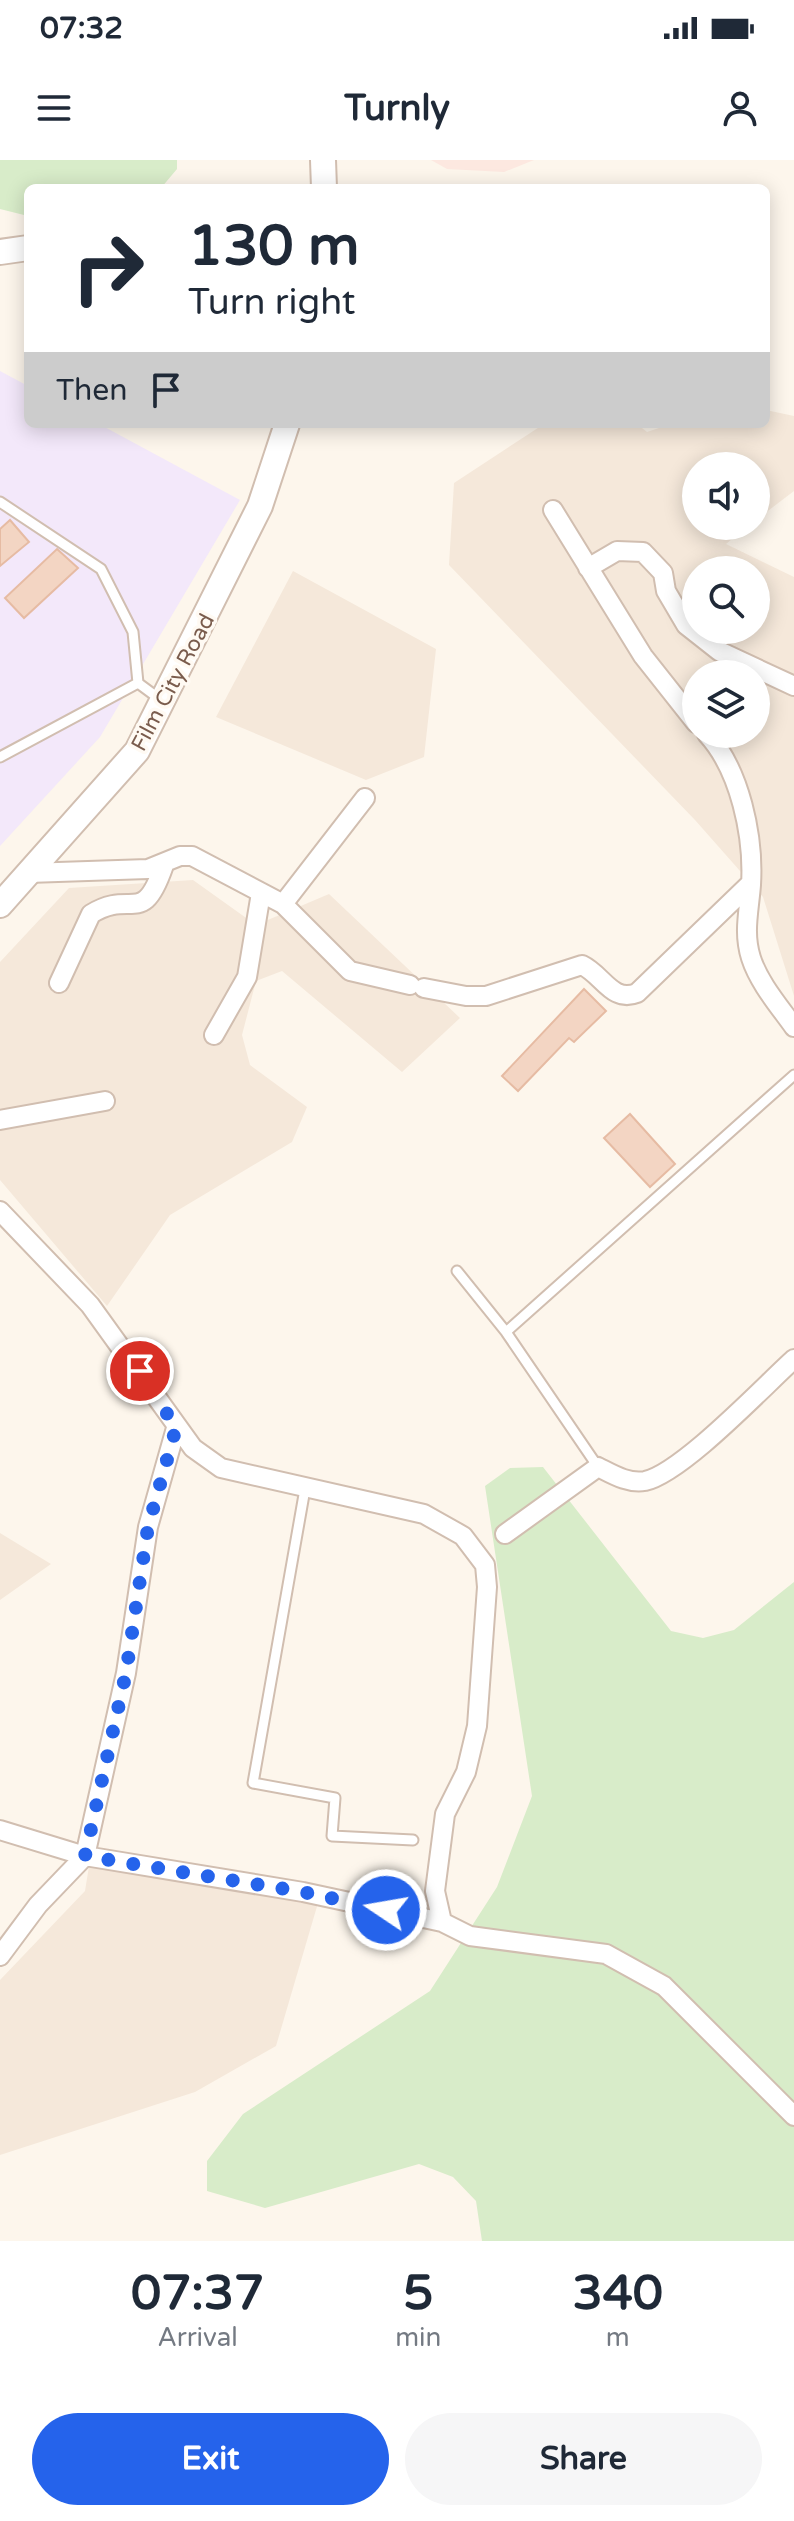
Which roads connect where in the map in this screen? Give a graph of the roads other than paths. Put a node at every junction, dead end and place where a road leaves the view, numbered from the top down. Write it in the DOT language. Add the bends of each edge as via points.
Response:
graph roads {
  1 [pos="323,160"];
  2 [pos="324,184"];
  3 [pos="24,249"];
  4 [pos="0,252"];
  5 [pos="286,428"];
  6 [pos="0,502"];
  7 [pos="553,510"];
  8 [pos="588,568"];
  9 [pos="138,683"];
  10 [pos="794,686"];
  11 [pos="161,700"];
  12 [pos="682,705"];
  13 [pos="719,748"];
  14 [pos="0,757"];
  15 [pos="365,798"];
  16 [pos="164,865"];
  17 [pos="28,873"];
  18 [pos="751,883"];
  19 [pos="261,893"];
  20 [pos="283,904"];
  21 [pos="0,905"];
  22 [pos="59,983"];
  23 [pos="794,1027"];
  24 [pos="214,1035"];
  25 [pos="794,1075"];
  26 [pos="105,1101"];
  27 [pos="0,1120"];
  28 [pos="0,1211"];
  29 [pos="457,1271"];
  30 [pos="506,1332"];
  31 [pos="794,1359"];
  32 [pos="176,1428"];
  33 [pos="598,1467"];
  34 [pos="305,1489"];
  35 [pos="505,1534"];
  36 [pos="0,1830"];
  37 [pos="413,1840"];
  38 [pos="85,1856"];
  39 [pos="442,1922"];
  40 [pos="0,1956"];
  41 [pos="794,2116"];
  1 -- 2 [label="street"];
  3 -- 4 [label="street"];
  5 -- 11 [label="street, Film City Road" via="260,506"];
  6 -- 9 [label="lane" via="101,569 133,632"];
  7 -- 8 [label="street"];
  8 -- 10 [label="street" via="617,551 643,552 663,573 666,591 686,625 719,651"];
  8 -- 12 [label="street" via="643,656"];
  9 -- 11 [label="lane"];
  9 -- 14 [label="lane"];
  11 -- 17 [label="street, Film City Road" via="137,751"];
  13 -- 18 [label="street" via="740,801"];
  15 -- 20 [label="street"];
  16 -- 17 [label="street"];
  16 -- 19 [label="street" via="192,856"];
  16 -- 22 [label="street" via="154,895 146,902 91,914"];
  17 -- 21 [label="street, Film City Road"];
  18 -- 20 [label="street" via="626,998 582,965 486,996 350,971"];
  18 -- 23 [label="street" via="745,927 752,960"];
  19 -- 20 [label="street"];
  19 -- 24 [label="street" via="247,977"];
  25 -- 30 [label="lane"];
  26 -- 27 [label="street"];
  28 -- 32 [label="street" via="98,1315"];
  29 -- 30 [label="lane"];
  30 -- 33 [label="lane"];
  31 -- 33 [label="street" via="683,1459 646,1481 623,1479"];
  32 -- 34 [label="street" via="221,1468"];
  32 -- 38 [label="street" via="148,1527 126,1673"];
  33 -- 35 [label="street"];
  34 -- 37 [label="lane" via="253,1783 335,1798 332,1836"];
  34 -- 39 [label="street" via="424,1514 463,1536 485,1565 477,1726 466,1772 445,1814 435,1891"];
  36 -- 38 [label="street"];
  38 -- 39 [label="street" via="303,1892"];
  38 -- 40 [label="street" via="38,1905"];
  39 -- 41 [label="street" via="470,1936 606,1954 664,1986"];
}
